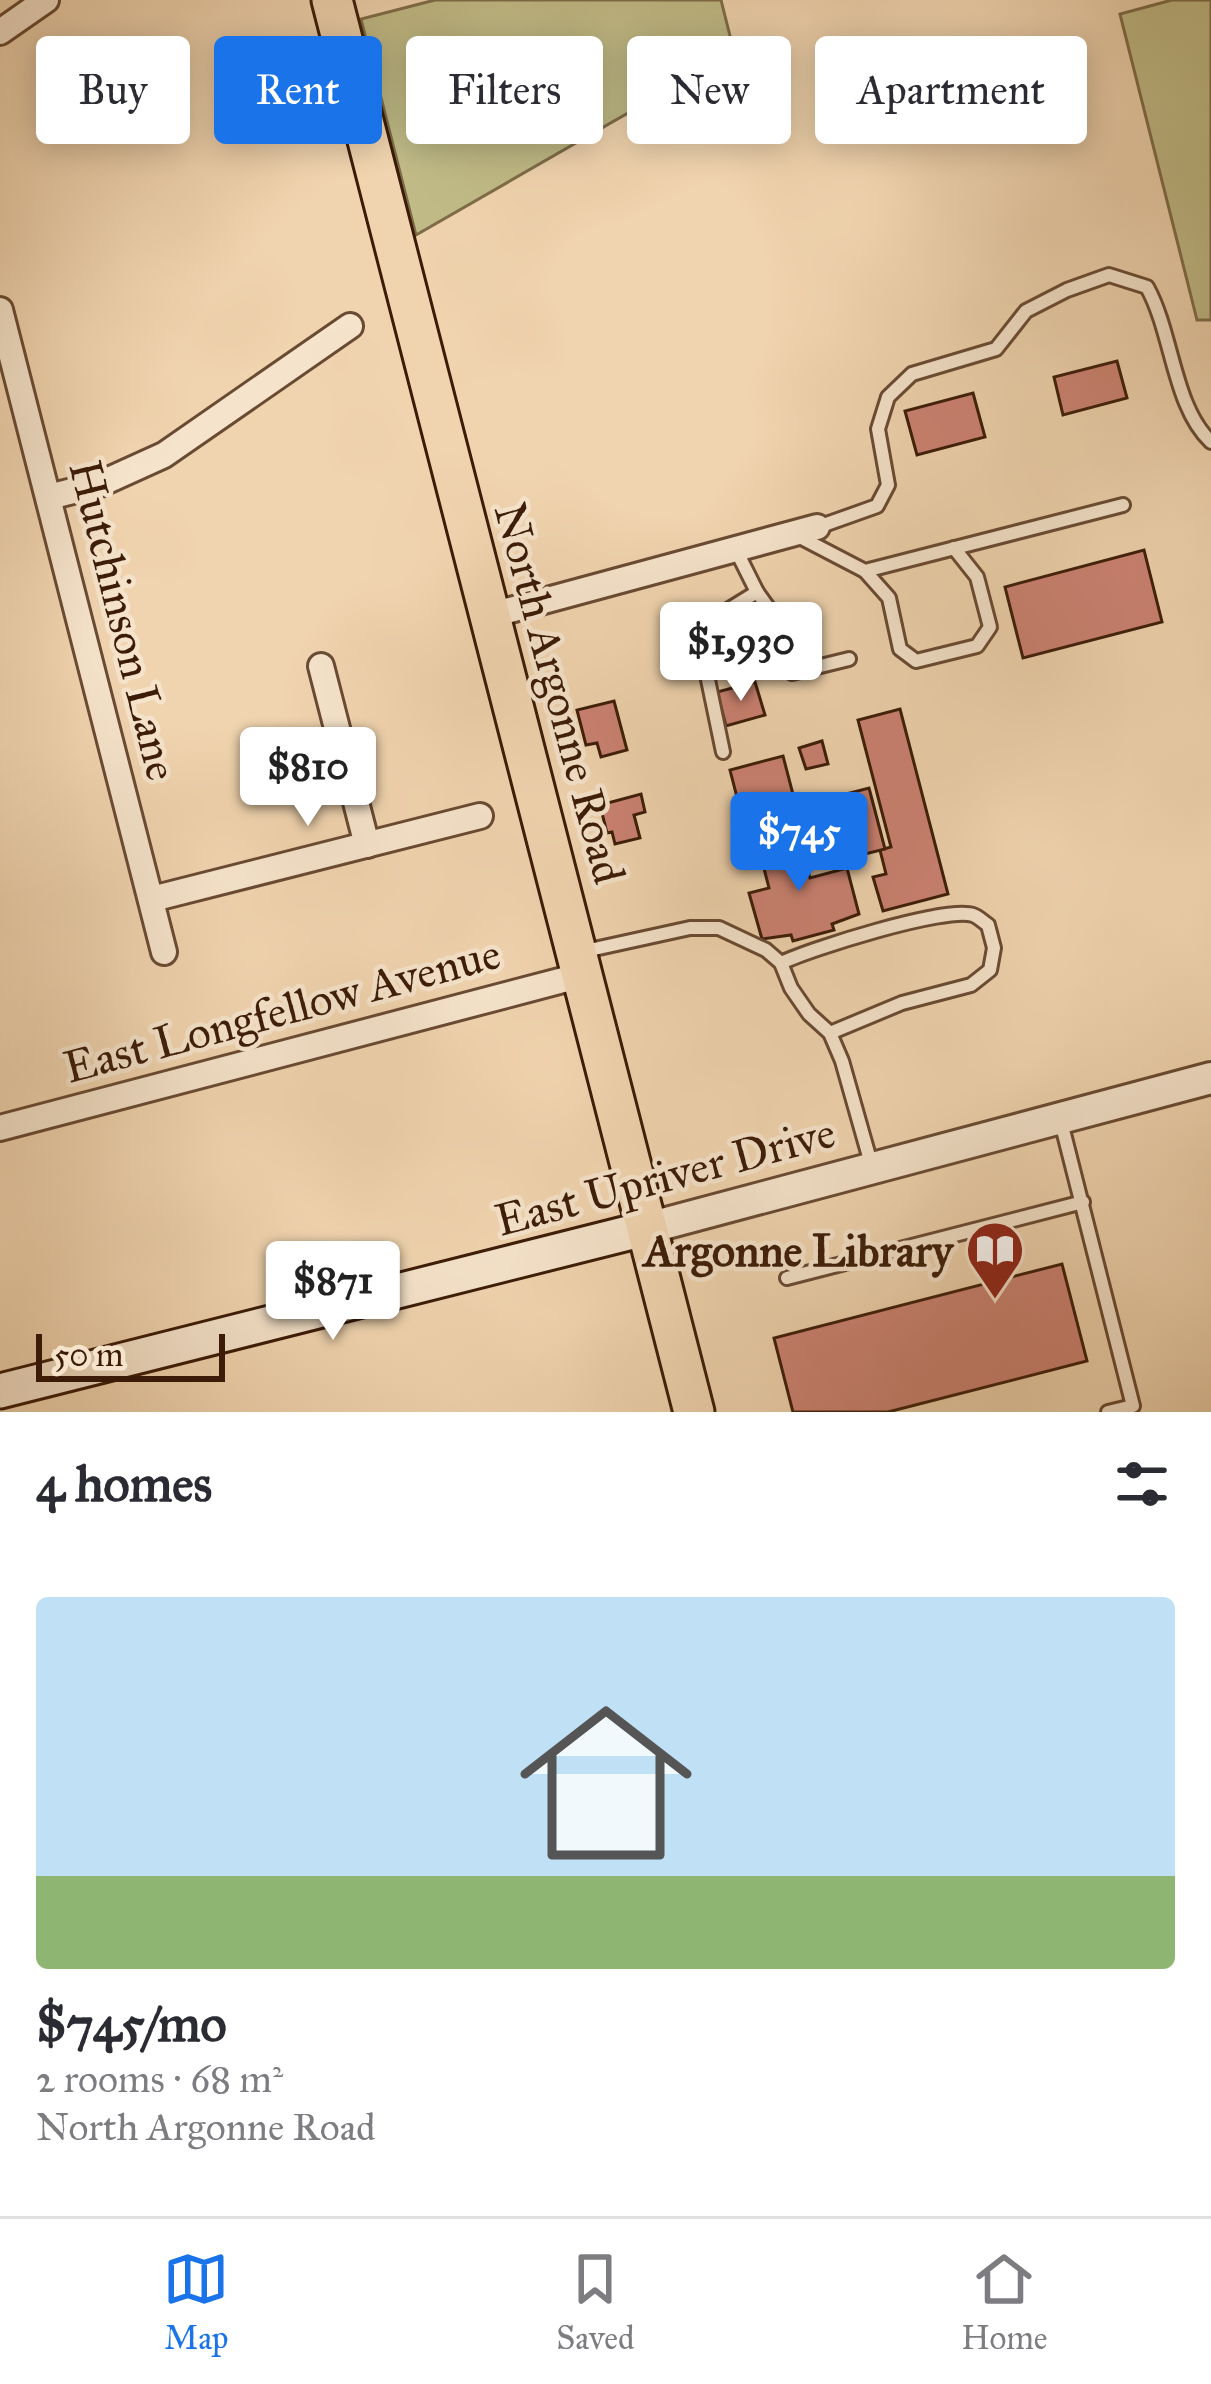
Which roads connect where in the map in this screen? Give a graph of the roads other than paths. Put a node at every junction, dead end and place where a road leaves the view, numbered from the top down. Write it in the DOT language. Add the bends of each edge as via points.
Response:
graph roads {
  1 [pos="46,0"];
  2 [pos="332,0"];
  3 [pos="0,32"];
  4 [pos="0,310"];
  5 [pos="350,326"];
  6 [pos="1211,442"];
  7 [pos="49,497"];
  8 [pos="1123,505"];
  9 [pos="805,531"];
  10 [pos="954,548"];
  11 [pos="735,549"];
  12 [pos="865,571"];
  13 [pos="757,592"];
  14 [pos="488,616"];
  15 [pos="849,659"];
  16 [pos="321,666"];
  17 [pos="723,752"];
  18 [pos="480,816"];
  19 [pos="367,845"];
  20 [pos="152,899"];
  21 [pos="164,952"];
  22 [pos="583,963"];
  23 [pos="781,963"];
  24 [pos="830,1034"];
  25 [pos="1211,1078"];
  26 [pos="1060,1117"];
  27 [pos="0,1128"];
  28 [pos="872,1168"];
  29 [pos="1083,1202"];
  30 [pos="648,1228"];
  31 [pos="787,1278"];
  32 [pos="0,1391"];
  33 [pos="694,1412"];
  34 [pos="1108,1412"];
  1 -- 3 [label="street"];
  2 -- 14 [label="main road, North Argonne Road"];
  4 -- 7 [label="street, Hutchinson Lane"];
  5 -- 7 [label="street" via="164,455"];
  6 -- 9 [label="lane" via="1194,425 1147,287 1109,275 1026,311 996,349 912,374 888,397 878,429 888,485 877,506"];
  7 -- 20 [label="street, Hutchinson Lane"];
  8 -- 10 [label="lane"];
  9 -- 11 [label="street"];
  9 -- 12 [label="lane"];
  10 -- 12 [label="lane"];
  10 -- 12 [label="lane" via="977,577 990,627 977,646 916,661 900,649 889,598"];
  11 -- 13 [label="lane"];
  11 -- 14 [label="street"];
  13 -- 15 [label="lane" via="777,620 791,674"];
  13 -- 17 [label="lane" via="700,641"];
  14 -- 22 [label="main road, North Argonne Road"];
  16 -- 19 [label="street"];
  18 -- 19 [label="street"];
  19 -- 20 [label="street"];
  20 -- 21 [label="street, Hutchinson Lane"];
  22 -- 23 [label="lane" via="690,928 719,928"];
  22 -- 27 [label="street, East Longfellow Avenue"];
  22 -- 30 [label="main road, North Argonne Road"];
  23 -- 24 [label="lane"];
  23 -- 24 [label="lane" via="861,934 954,915 988,925 990,970 971,985"];
  24 -- 28 [label="lane"];
  25 -- 26 [label="street, East Upriver Drive"];
  26 -- 28 [label="street, East Upriver Drive"];
  26 -- 29 [label="lane"];
  28 -- 30 [label="street, East Upriver Drive"];
  29 -- 31 [label="lane"];
  29 -- 34 [label="lane" via="1133,1406"];
  30 -- 32 [label="main road, East Upriver Drive"];
  30 -- 33 [label="main road, North Argonne Road"];
}
